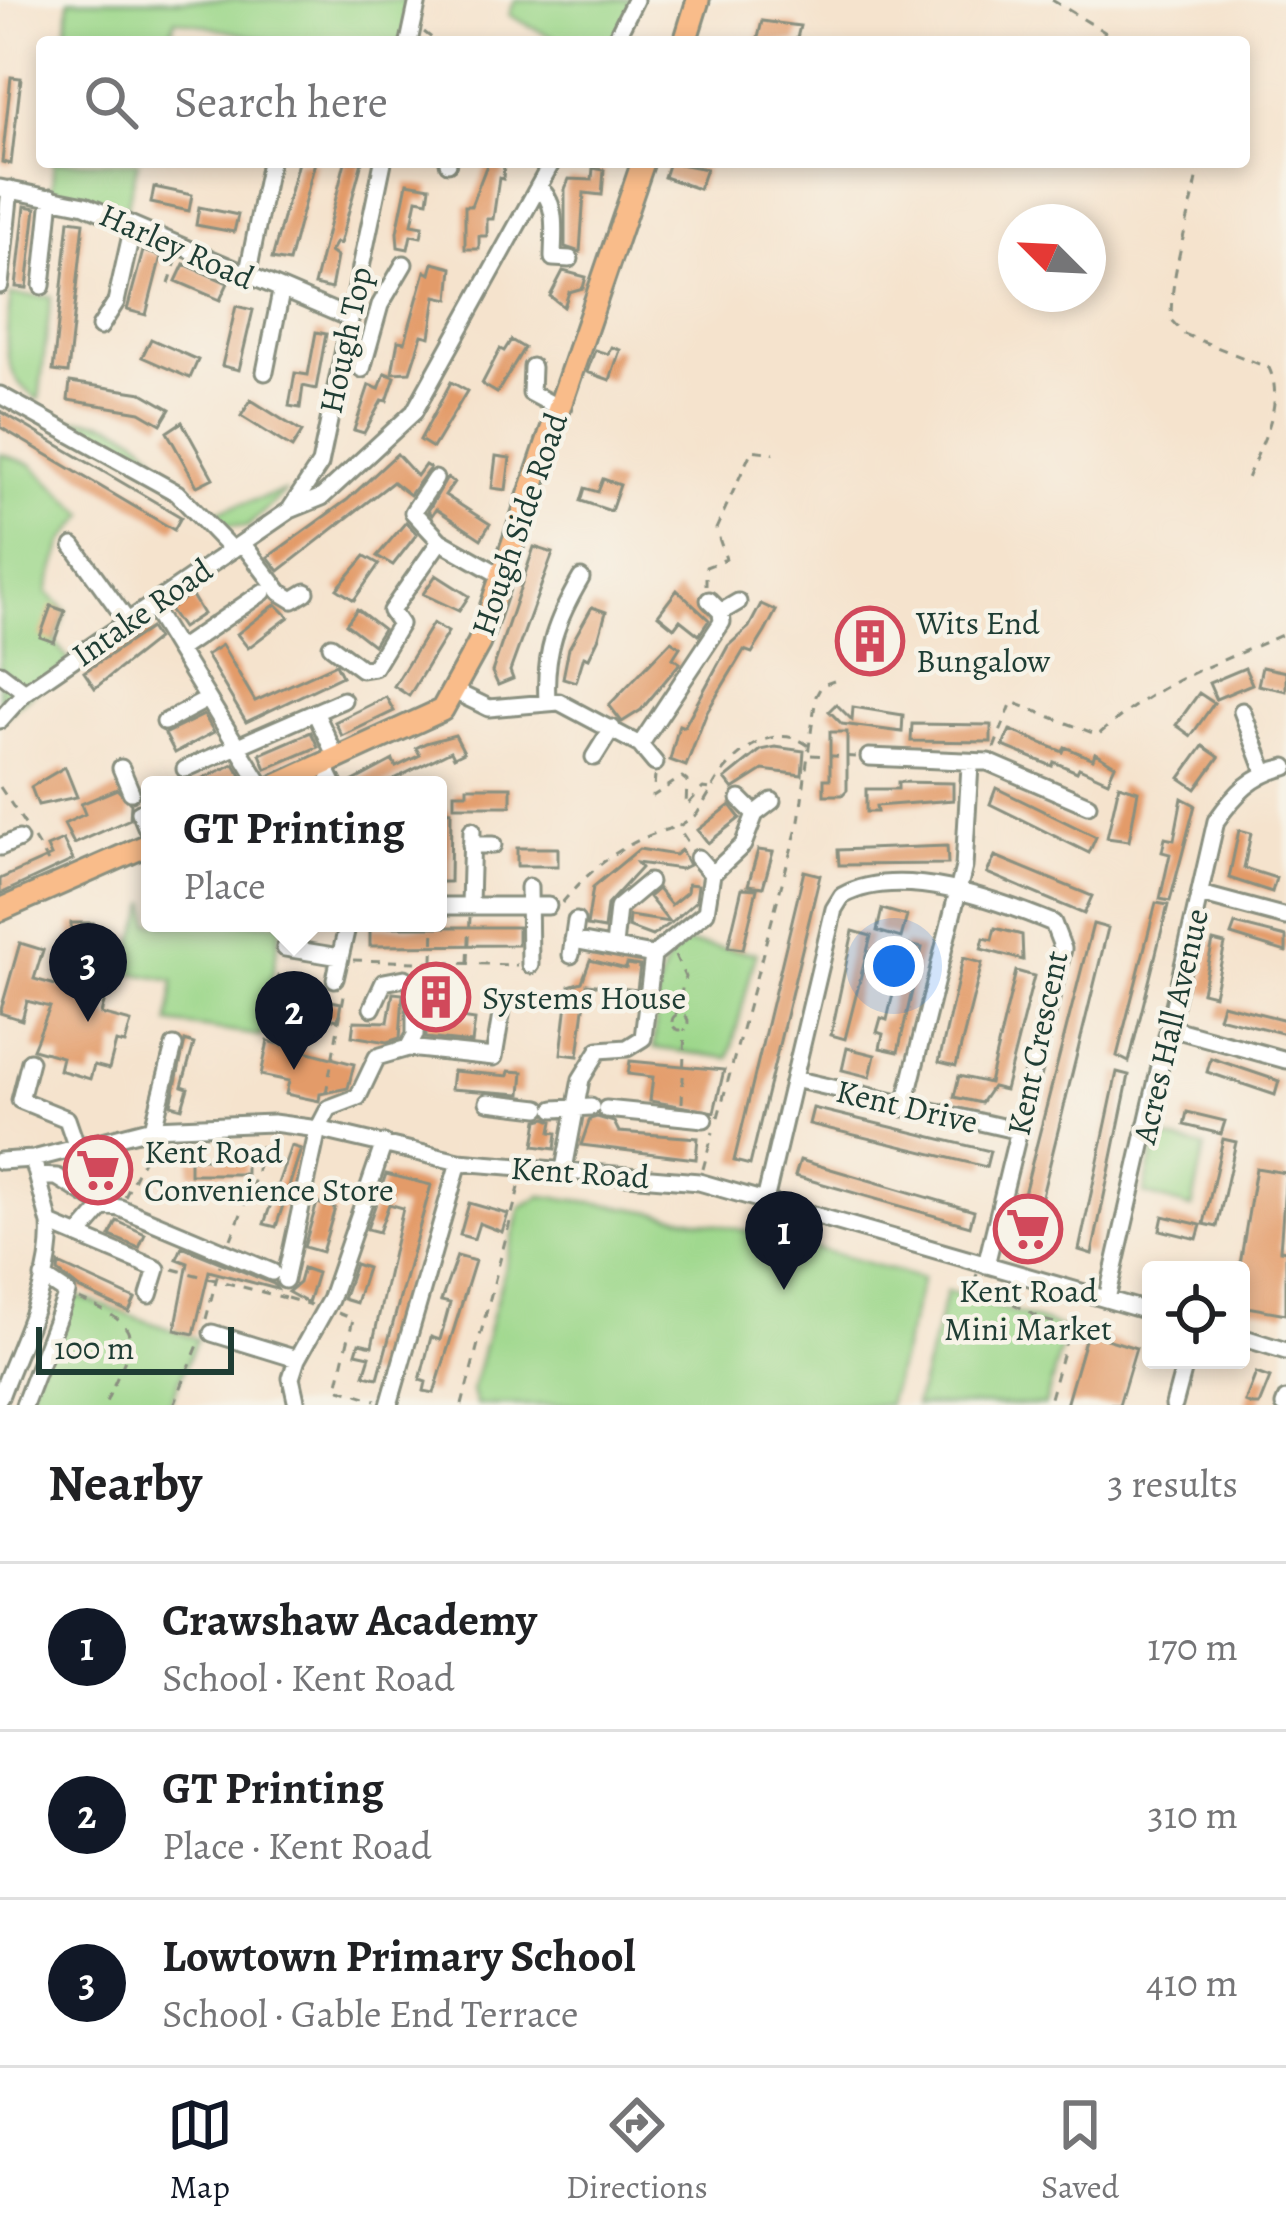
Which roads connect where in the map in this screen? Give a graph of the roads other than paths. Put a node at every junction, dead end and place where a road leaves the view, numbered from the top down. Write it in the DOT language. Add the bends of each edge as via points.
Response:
graph roads {
  1 [pos="418,0"];
  2 [pos="635,0"];
  3 [pos="698,0"];
  4 [pos="410,36"];
  5 [pos="617,36"];
  6 [pos="687,36"];
  7 [pos="269,168"];
  8 [pos="382,168"];
  9 [pos="549,168"];
  10 [pos="642,168"];
  11 [pos="538,187"];
  12 [pos="5,189"];
  13 [pos="51,197"];
  14 [pos="133,226"];
  15 [pos="570,260"];
  16 [pos="404,264"];
  17 [pos="247,277"];
  18 [pos="0,285"];
  19 [pos="42,286"];
  20 [pos="281,292"];
  21 [pos="349,319"];
  22 [pos="100,327"];
  23 [pos="345,338"];
  24 [pos="365,343"];
  25 [pos="532,367"];
  26 [pos="362,369"];
  27 [pos="265,372"];
  28 [pos="0,394"];
  29 [pos="559,408"];
  30 [pos="435,479"];
  31 [pos="290,510"];
  32 [pos="440,541"];
  33 [pos="73,546"];
  34 [pos="237,546"];
  35 [pos="502,576"];
  36 [pos="581,578"];
  37 [pos="263,592"];
  38 [pos="306,592"];
  39 [pos="738,602"];
  40 [pos="151,606"];
  41 [pos="128,622"];
  42 [pos="331,646"];
  43 [pos="178,650"];
  44 [pos="0,673"];
  45 [pos="25,692"];
  46 [pos="455,692"];
  47 [pos="208,699"];
  48 [pos="343,700"];
  49 [pos="547,700"];
  50 [pos="1242,711"];
  51 [pos="315,712"];
  52 [pos="0,719"];
  53 [pos="165,722"];
  54 [pos="612,728"];
  55 [pos="640,745"];
  56 [pos="237,746"];
  57 [pos="594,757"];
  58 [pos="869,757"];
  59 [pos="655,763"];
  60 [pos="970,765"];
  61 [pos="1286,767"];
  62 [pos="121,768"];
  63 [pos="185,769"];
  64 [pos="332,770"];
  65 [pos="1265,772"];
  66 [pos="255,776"];
  67 [pos="131,791"];
  68 [pos="740,799"];
  69 [pos="772,802"];
  70 [pos="1088,805"];
  71 [pos="755,814"];
  72 [pos="19,839"];
  73 [pos="141,844"];
  74 [pos="493,845"];
  75 [pos="0,848"];
  76 [pos="698,858"];
  77 [pos="712,874"];
  78 [pos="649,882"];
  79 [pos="529,887"];
  80 [pos="957,889"];
  81 [pos="1200,894"];
  82 [pos="470,905"];
  83 [pos="447,906"];
  84 [pos="539,906"];
  85 [pos="0,910"];
  86 [pos="1286,917"];
  87 [pos="576,921"];
  88 [pos="347,932"];
  89 [pos="614,946"];
  90 [pos="285,948"];
  91 [pos="340,956"];
  92 [pos="653,956"];
  93 [pos="530,965"];
  94 [pos="335,979"];
  95 [pos="371,1008"];
  96 [pos="502,1009"];
  97 [pos="1170,1028"];
  98 [pos="174,1046"];
  99 [pos="408,1048"];
  100 [pos="1286,1060"];
  101 [pos="30,1061"];
  102 [pos="794,1079"];
  103 [pos="488,1102"];
  104 [pos="573,1108"];
  105 [pos="904,1108"];
  106 [pos="704,1119"];
  107 [pos="153,1128"];
  108 [pos="318,1129"];
  109 [pos="1019,1131"];
  110 [pos="384,1143"];
  111 [pos="77,1148"];
  112 [pos="0,1161"];
  113 [pos="459,1162"];
  114 [pos="35,1167"];
  115 [pos="564,1169"];
  116 [pos="765,1201"];
  117 [pos="112,1207"];
  118 [pos="50,1224"];
  119 [pos="79,1235"];
  120 [pos="983,1264"];
  121 [pos="43,1277"];
  122 [pos="149,1295"];
  123 [pos="1107,1299"];
  124 [pos="1142,1309"];
  125 [pos="212,1334"];
  126 [pos="1250,1340"];
  127 [pos="1286,1351"];
  128 [pos="297,1359"];
  129 [pos="1184,1369"];
  130 [pos="0,1397"];
  131 [pos="24,1405"];
  132 [pos="296,1405"];
  133 [pos="389,1405"];
  134 [pos="1174,1405"];
  1 -- 4 [label="street"];
  2 -- 5 [label="street"];
  3 -- 6 [label="main road"];
  7 -- 17 [label="street"];
  8 -- 21 [label="street, Hough Top"];
  9 -- 11 [label="street, Intake Road"];
  10 -- 29 [label="main road, Hough Side Road"];
  11 -- 15 [label="street" via="553,214 553,258"];
  11 -- 31 [label="street, Intake Road" via="414,412 322,497"];
  12 -- 13 [label="street, Harley Road"];
  12 -- 18 [label="street"];
  13 -- 14 [label="street, Harley Road"];
  13 -- 19 [label="street"];
  14 -- 17 [label="street, Harley Road"];
  14 -- 22 [label="street" via="116,302"];
  16 -- 24 [label="street"];
  17 -- 20 [label="street, Harley Road"];
  20 -- 21 [label="street, Harley Road"];
  20 -- 27 [label="street"];
  21 -- 23 [label="street, Hough Top"];
  23 -- 24 [label="street"];
  23 -- 31 [label="street, Hough Top" via="320,464"];
  24 -- 26 [label="street"];
  25 -- 29 [label="street" via="531,393"];
  28 -- 34 [label="street" via="177,493"];
  29 -- 35 [label="main road, Hough Side Road"];
  30 -- 32 [label="street" via="413,512"];
  31 -- 34 [label="street, Intake Road"];
  32 -- 35 [label="street"];
  32 -- 42 [label="street" via="391,610 399,633 370,670"];
  33 -- 41 [label="street"];
  34 -- 38 [label="street" via="283,595 293,600"];
  34 -- 40 [label="street, Intake Road"];
  35 -- 46 [label="main road, Hough Side Road"];
  36 -- 49 [label="street" via="551,637"];
  37 -- 43 [label="street"];
  39 -- 55 [label="street" via="715,606 722,622"];
  40 -- 41 [label="street, Intake Road"];
  40 -- 43 [label="street"];
  41 -- 45 [label="street, Intake Road"];
  43 -- 47 [label="street"];
  44 -- 45 [label="street"];
  45 -- 52 [label="street, Intake Road"];
  46 -- 49 [label="street" via="489,708"];
  46 -- 64 [label="main road" via="442,710"];
  47 -- 53 [label="street"];
  47 -- 56 [label="street"];
  48 -- 51 [label="street"];
  49 -- 54 [label="street"];
  50 -- 65 [label="street"];
  51 -- 56 [label="street"];
  51 -- 64 [label="street"];
  54 -- 55 [label="street"];
  54 -- 57 [label="street"];
  55 -- 59 [label="street"];
  56 -- 63 [label="street"];
  56 -- 66 [label="street"];
  58 -- 60 [label="street"];
  60 -- 70 [label="street" via="988,761"];
  60 -- 80 [label="street"];
  61 -- 65 [label="street, Acres Hall Avenue"];
  62 -- 67 [label="street"];
  65 -- 81 [label="street, Acres Hall Avenue" via="1216,821"];
  68 -- 71 [label="street"];
  69 -- 71 [label="street"];
  71 -- 77 [label="street" via="743,845"];
  72 -- 75 [label="street"];
  73 -- 85 [label="main road"];
  74 -- 82 [label="street" via="471,837"];
  76 -- 77 [label="street"];
  77 -- 92 [label="street" via="706,912"];
  78 -- 89 [label="street" via="618,908"];
  79 -- 84 [label="street"];
  80 -- 102 [label="street, Kent Crescent" via="899,886 842,896"];
  80 -- 105 [label="street"];
  80 -- 109 [label="street, Kent Crescent" via="1053,922 1060,934"];
  81 -- 86 [label="street"];
  81 -- 97 [label="street, Acres Hall Avenue"];
  82 -- 83 [label="street"];
  82 -- 84 [label="street"];
  84 -- 93 [label="street"];
  87 -- 89 [label="street" via="572,947"];
  88 -- 91 [label="street"];
  89 -- 92 [label="street"];
  90 -- 91 [label="street"];
  91 -- 94 [label="street"];
  92 -- 104 [label="street" via="643,1038 599,1050 586,1063"];
  95 -- 99 [label="street" via="384,982 405,978 415,986"];
  96 -- 99 [label="street" via="494,1057"];
  97 -- 100 [label="street"];
  97 -- 123 [label="street, Acres Hall Avenue"];
  98 -- 107 [label="street"];
  99 -- 108 [label="street" via="377,1057 358,1097 328,1108"];
  101 -- 111 [label="street" via="20,1100 68,1118"];
  102 -- 105 [label="street, Kent Drive"];
  102 -- 116 [label="street, Kent Crescent"];
  103 -- 104 [label="street"];
  104 -- 106 [label="street"];
  104 -- 115 [label="street"];
  105 -- 109 [label="street, Kent Drive"];
  107 -- 108 [label="street, Kent Road"];
  107 -- 111 [label="street, Kent Road"];
  108 -- 110 [label="street, Kent Road"];
  108 -- 117 [label="street" via="279,1276"];
  109 -- 120 [label="street, Kent Crescent"];
  110 -- 113 [label="street, Kent Road"];
  110 -- 128 [label="street" via="331,1300"];
  111 -- 114 [label="street, Kent Road"];
  112 -- 114 [label="street, Kent Road"];
  113 -- 115 [label="street, Kent Road"];
  113 -- 133 [label="street"];
  114 -- 117 [label="street"];
  114 -- 118 [label="street"];
  115 -- 116 [label="street, Kent Road" via="699,1182"];
  116 -- 120 [label="street, Kent Road"];
  117 -- 119 [label="street"];
  118 -- 119 [label="street"];
  118 -- 121 [label="street"];
  119 -- 122 [label="street" via="157,1269"];
  120 -- 123 [label="street, Kent Road"];
  121 -- 130 [label="street"];
  121 -- 131 [label="street" via="67,1293"];
  123 -- 124 [label="street, Kent Road"];
  125 -- 128 [label="street"];
  126 -- 127 [label="street"];
  128 -- 132 [label="street"];
  129 -- 134 [label="street"];
}
